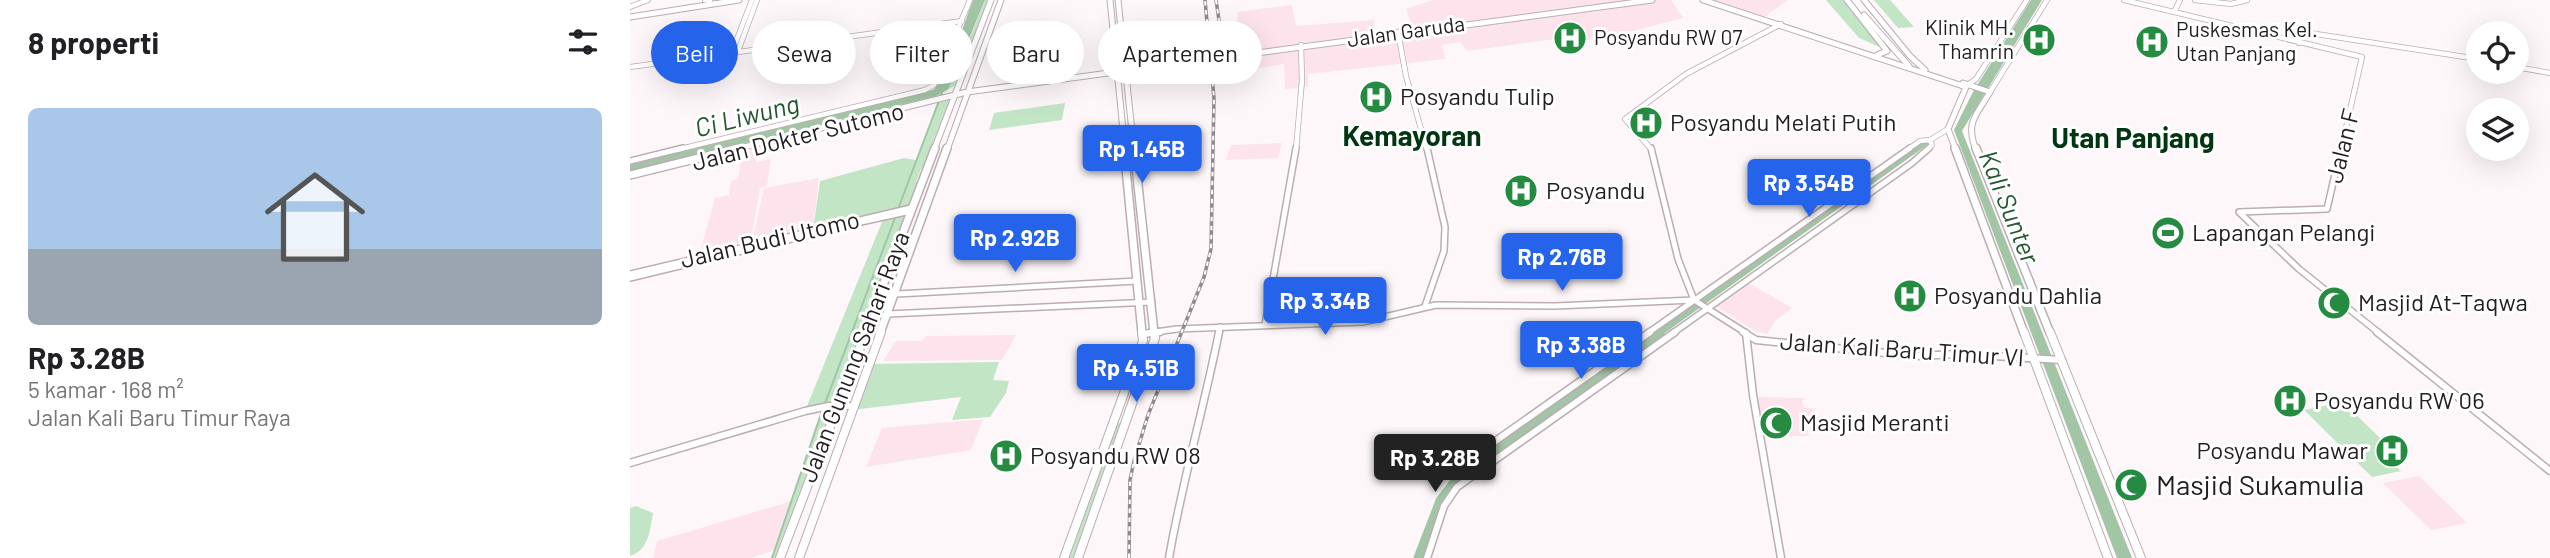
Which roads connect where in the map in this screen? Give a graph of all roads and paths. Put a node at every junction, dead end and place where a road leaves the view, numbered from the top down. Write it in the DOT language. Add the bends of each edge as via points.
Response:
graph roads {
  1 [pos="648,0"];
  2 [pos="718,0"];
  3 [pos="739,0"];
  4 [pos="755,0"];
  5 [pos="970,0"];
  6 [pos="991,0"];
  7 [pos="1002,0"];
  8 [pos="1110,0"];
  9 [pos="1118,0"];
  10 [pos="1634,0"];
  11 [pos="1652,0"];
  12 [pos="1703,0"];
  13 [pos="1712,0"];
  14 [pos="2027,0"];
  15 [pos="2047,0"];
  16 [pos="2124,0"];
  17 [pos="2180,0"];
  18 [pos="2194,0"];
  19 [pos="2246,0"];
  20 [pos="707,1"];
  21 [pos="1850,1"];
  22 [pos="1625,2"];
  23 [pos="1868,2"];
  24 [pos="630,7"];
  25 [pos="2174,12"];
  26 [pos="630,15"];
  27 [pos="962,21"];
  28 [pos="1112,21"];
  29 [pos="1120,21"];
  30 [pos="1780,24"];
  31 [pos="1867,25"];
  32 [pos="1886,26"];
  33 [pos="1894,29"];
  34 [pos="1877,30"];
  35 [pos="1398,33"];
  36 [pos="870,34"];
  37 [pos="2299,43"];
  38 [pos="738,44"];
  39 [pos="973,44"];
  40 [pos="1903,44"];
  41 [pos="1302,46"];
  42 [pos="1892,48"];
  43 [pos="1262,51"];
  44 [pos="738,52"];
  45 [pos="1910,56"];
  46 [pos="1899,57"];
  47 [pos="2466,58"];
  48 [pos="651,64"];
  49 [pos="630,67"];
  50 [pos="2529,69"];
  51 [pos="1919,71"];
  52 [pos="1930,72"];
  53 [pos="2550,73"];
  54 [pos="1098,74"];
  55 [pos="934,84"];
  56 [pos="957,84"];
  57 [pos="1121,84"];
  58 [pos="1125,84"];
  59 [pos="1972,85"];
  60 [pos="1124,92"];
  61 [pos="1989,92"];
  62 [pos="967,94"];
  63 [pos="943,97"];
  64 [pos="954,97"];
  65 [pos="956,126"];
  66 [pos="1949,126"];
  67 [pos="943,128"];
  68 [pos="1930,140"];
  69 [pos="630,161"];
  70 [pos="630,177"];
  71 [pos="908,210"];
  72 [pos="1148,266"];
  73 [pos="630,276"];
  74 [pos="1150,280"];
  75 [pos="1137,283"];
  76 [pos="896,293"];
  77 [pos="878,295"];
  78 [pos="1696,301"];
  79 [pos="1152,302"];
  80 [pos="1139,304"];
  81 [pos="1425,306"];
  82 [pos="1706,306"];
  83 [pos="888,314"];
  84 [pos="1265,325"];
  85 [pos="1220,327"];
  86 [pos="1156,331"];
  87 [pos="1745,333"];
  88 [pos="1143,334"];
  89 [pos="1625,357"];
  90 [pos="2036,359"];
  91 [pos="2060,360"];
  92 [pos="833,405"];
  93 [pos="855,405"];
  94 [pos="630,463"];
  95 [pos="1465,470"];
  96 [pos="2550,471"];
  97 [pos="780,558"];
  98 [pos="799,558"];
  99 [pos="1064,558"];
  100 [pos="1078,558"];
  101 [pos="1169,558"];
  102 [pos="1427,558"];
  103 [pos="1781,558"];
  104 [pos="2108,558"];
  105 [pos="2141,558"];
  1 -- 24 [label="street"];
  2 -- 20 [label="main road"];
  3 -- 26 [label="main road"];
  4 -- 38 [label="street"];
  5 -- 27 [label="street"];
  6 -- 39 [label="main road, Jalan Gunung Sahari Raya"];
  7 -- 62 [label="main road, Jalan Gunung Sahari Raya"];
  8 -- 28 [label="main road"];
  9 -- 29 [label="main road"];
  10 -- 22 [label="main road, Jalan Garuda"];
  11 -- 22 [label="main road, Jalan Garuda"];
  12 -- 30 [label="main road"];
  13 -- 30 [label="main road"];
  14 -- 59 [label="street"];
  15 -- 61 [label="street"];
  16 -- 25 [label="street"];
  17 -- 25 [label="street"];
  18 -- 19 [label="street" via="2231,4"];
  20 -- 26 [label="main road"];
  21 -- 31 [label="main road"];
  21 -- 34 [label="main road"];
  22 -- 35 [label="main road, Jalan Garuda"];
  23 -- 32 [label="main road"];
  23 -- 33 [label="main road"];
  25 -- 37 [label="street"];
  30 -- 31 [label="main road" via="1881,55 1887,51"];
  30 -- 51 [label="main road"];
  30 -- 78 [label="street" via="1686,74 1625,119 1653,151 1677,255 1690,296"];
  31 -- 34 [label="main road"];
  32 -- 33 [label="main road"];
  32 -- 40 [label="main road"];
  33 -- 40 [label="main road"];
  34 -- 42 [label="main road"];
  35 -- 41 [label="main road, Jalan Garuda"];
  35 -- 81 [label="street" via="1445,227 1444,251"];
  36 -- 44 [label="street"];
  37 -- 47 [label="street" via="2302,32"];
  37 -- 96 [label="street, Jalan F" via="2362,57 2327,209 2240,211 2299,269"];
  40 -- 42 [label="main road"];
  40 -- 45 [label="main road"];
  40 -- 52 [label="main road"];
  41 -- 43 [label="main road, Jalan Garuda"];
  41 -- 84 [label="street" via="1303,88 1295,161"];
  42 -- 46 [label="main road"];
  45 -- 46 [label="main road"];
  45 -- 52 [label="main road"];
  46 -- 51 [label="main road"];
  48 -- 49 [label="street"];
  50 -- 53 [label="street"];
  51 -- 66 [label="main road" via="1966,87"];
  52 -- 59 [label="main road"];
  54 -- 62 [label="main road, Jalan Garuda"];
  55 -- 69 [label="street" via="925,90"];
  56 -- 63 [label="main road"];
  56 -- 64 [label="main road, Jalan Gunung Sahari Raya"];
  57 -- 60 [label="main road"];
  58 -- 60 [label="main road"];
  59 -- 61 [label="main road"];
  60 -- 72 [label="main road"];
  60 -- 75 [label="main road"];
  61 -- 91 [label="main road" via="1970,134"];
  62 -- 64 [label="main road, Jalan Dokter Sutomo"];
  62 -- 65 [label="main road, Jalan Gunung Sahari Raya"];
  63 -- 64 [label="main road, Jalan Dokter Sutomo"];
  63 -- 70 [label="main road, Jalan Dokter Sutomo"];
  64 -- 67 [label="main road, Jalan Gunung Sahari Raya"];
  65 -- 67 [label="main road"];
  65 -- 76 [label="main road, Jalan Gunung Sahari Raya"];
  66 -- 68 [label="street"];
  66 -- 90 [label="main road"];
  67 -- 71 [label="main road, Jalan Gunung Sahari Raya"];
  68 -- 78 [label="street" via="1920,141"];
  68 -- 82 [label="street" via="1932,145 1912,163"];
  71 -- 73 [label="street, Jalan Budi Utomo"];
  71 -- 77 [label="main road, Jalan Gunung Sahari Raya"];
  72 -- 74 [label="main road"];
  72 -- 75 [label="main road"];
  74 -- 75 [label="main road"];
  74 -- 79 [label="main road"];
  75 -- 76 [label="street"];
  75 -- 80 [label="main road"];
  76 -- 77 [label="street"];
  76 -- 83 [label="main road, Jalan Gunung Sahari Raya"];
  77 -- 92 [label="main road, Jalan Gunung Sahari Raya"];
  78 -- 81 [label="street"];
  78 -- 82 [label="street, Jalan Kali Baru Timur VI"];
  78 -- 89 [label="street"];
  79 -- 80 [label="street"];
  79 -- 86 [label="main road"];
  80 -- 83 [label="street"];
  80 -- 88 [label="main road"];
  81 -- 84 [label="street" via="1369,322"];
  82 -- 87 [label="street, Jalan Kali Baru Timur VI"];
  82 -- 89 [label="street"];
  83 -- 93 [label="main road, Jalan Gunung Sahari Raya"];
  84 -- 85 [label="street"];
  85 -- 86 [label="street"];
  85 -- 101 [label="street"];
  86 -- 88 [label="street"];
  86 -- 100 [label="main road"];
  87 -- 90 [label="street, Jalan Kali Baru Timur VI" via="1756,340 1916,356"];
  87 -- 103 [label="street"];
  88 -- 99 [label="main road"];
  89 -- 95 [label="street"];
  89 -- 95 [label="street"];
  90 -- 91 [label="street, Jalan Kali Baru Timur VI"];
  90 -- 104 [label="main road"];
  91 -- 105 [label="main road"];
  92 -- 93 [label="street"];
  92 -- 94 [label="street"];
  92 -- 97 [label="main road, Jalan Gunung Sahari Raya"];
  93 -- 98 [label="main road, Jalan Gunung Sahari Raya"];
  95 -- 102 [label="street" via="1444,506"];
}
